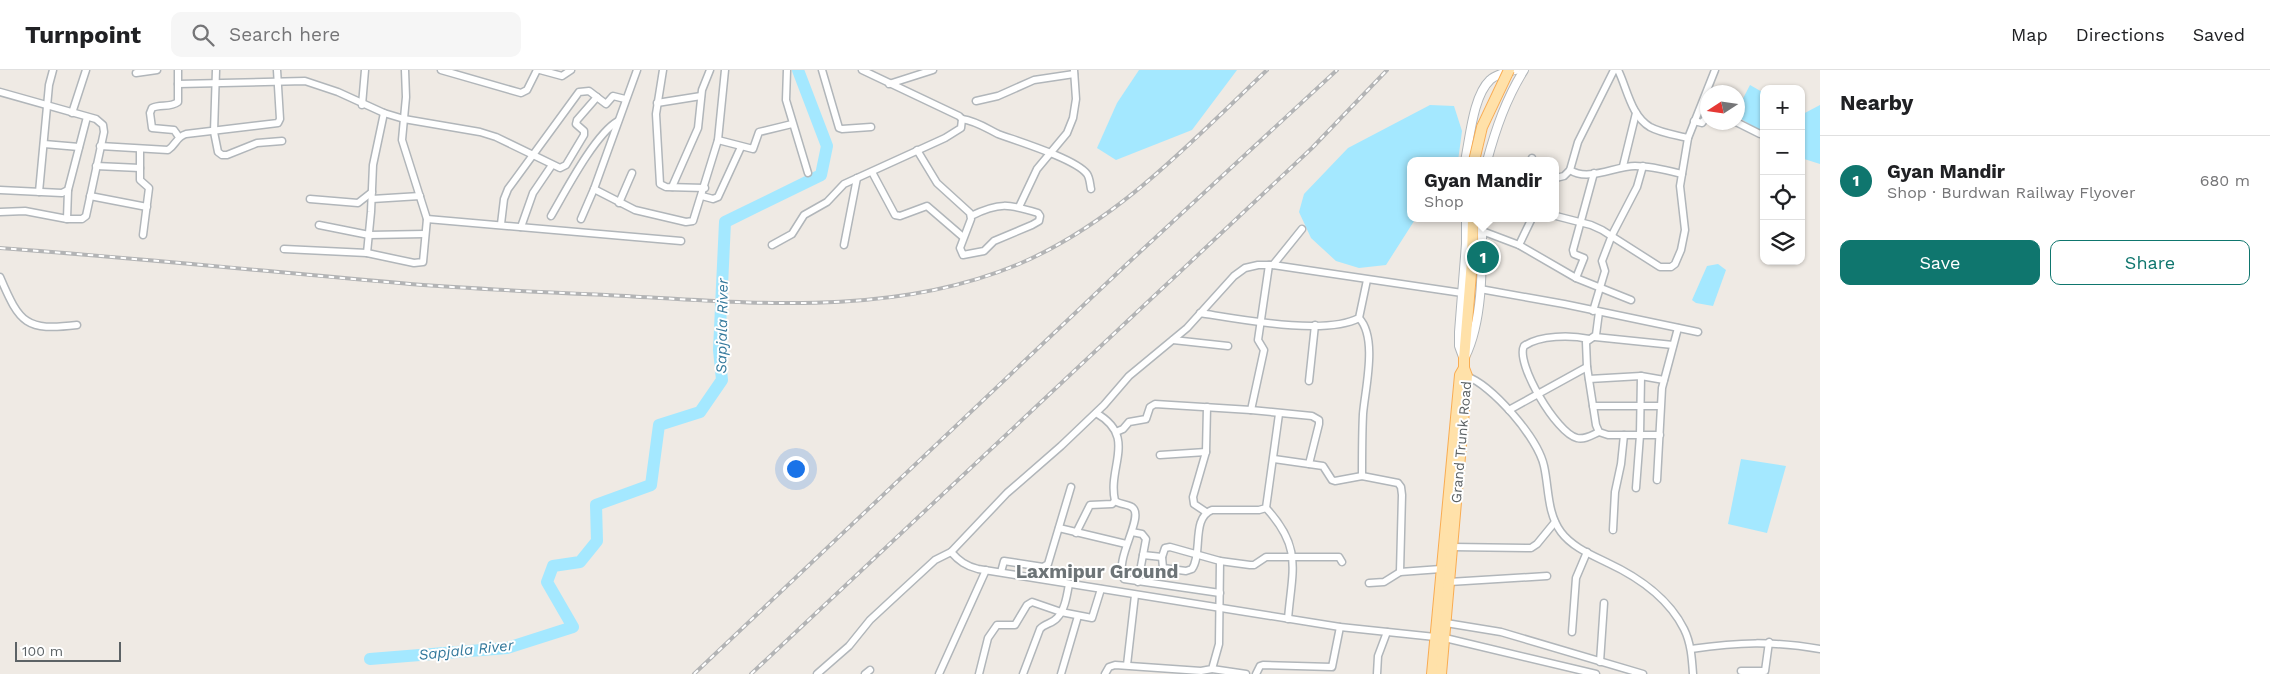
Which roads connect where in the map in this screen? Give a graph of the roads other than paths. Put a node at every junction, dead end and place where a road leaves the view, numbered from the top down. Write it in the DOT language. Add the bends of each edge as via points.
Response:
graph roads {
  1 [pos="53,70"];
  2 [pos="86,70"];
  3 [pos="157,70"];
  4 [pos="178,70"];
  5 [pos="216,70"];
  6 [pos="277,70"];
  7 [pos="365,70"];
  8 [pos="405,70"];
  9 [pos="441,70"];
  10 [pos="539,70"];
  11 [pos="572,70"];
  12 [pos="637,70"];
  13 [pos="663,70"];
  14 [pos="710,70"];
  15 [pos="725,70"];
  16 [pos="787,70"];
  17 [pos="822,70"];
  18 [pos="862,70"];
  19 [pos="933,70"];
  20 [pos="1509,70"];
  21 [pos="1515,70"];
  22 [pos="1524,70"];
  23 [pos="1614,70"];
  24 [pos="1618,70"];
  25 [pos="1715,70"];
  26 [pos="1074,72"];
  27 [pos="136,73"];
  28 [pos="277,81"];
  29 [pos="217,82"];
  30 [pos="178,84"];
  31 [pos="889,84"];
  32 [pos="0,92"];
  33 [pos="702,96"];
  34 [pos="597,97"];
  35 [pos="625,99"];
  36 [pos="976,101"];
  37 [pos="657,103"];
  38 [pos="362,104"];
  39 [pos="48,106"];
  40 [pos="72,113"];
  41 [pos="384,113"];
  42 [pos="1636,113"];
  43 [pos="86,117"];
  44 [pos="404,119"];
  45 [pos="962,119"];
  46 [pos="618,121"];
  47 [pos="1694,121"];
  48 [pos="1700,122"];
  49 [pos="792,124"];
  50 [pos="1745,126"];
  51 [pos="871,127"];
  52 [pos="214,132"];
  53 [pos="1760,134"];
  54 [pos="179,137"];
  55 [pos="1688,138"];
  56 [pos="718,140"];
  57 [pos="282,141"];
  58 [pos="44,144"];
  59 [pos="100,146"];
  60 [pos="79,147"];
  61 [pos="741,147"];
  62 [pos="140,149"];
  63 [pos="917,150"];
  64 [pos="1049,153"];
  65 [pos="532,155"];
  66 [pos="1466,157"];
  67 [pos="1475,157"];
  68 [pos="1488,157"];
  69 [pos="552,165"];
  70 [pos="96,166"];
  71 [pos="1623,166"];
  72 [pos="1643,166"];
  73 [pos="140,168"];
  74 [pos="1570,170"];
  75 [pos="872,172"];
  76 [pos="632,173"];
  77 [pos="808,173"];
  78 [pos="1594,173"];
  79 [pos="1682,174"];
  80 [pos="1559,177"];
  81 [pos="857,178"];
  82 [pos="672,187"];
  83 [pos="705,188"];
  84 [pos="594,189"];
  85 [pos="1092,189"];
  86 [pos="0,190"];
  87 [pos="68,190"];
  88 [pos="39,192"];
  89 [pos="372,195"];
  90 [pos="90,196"];
  91 [pos="420,196"];
  92 [pos="702,196"];
  93 [pos="310,199"];
  94 [pos="619,203"];
  95 [pos="147,207"];
  96 [pos="1019,208"];
  97 [pos="0,212"];
  98 [pos="551,216"];
  99 [pos="971,216"];
  100 [pos="1559,217"];
  101 [pos="67,219"];
  102 [pos="427,219"];
  103 [pos="581,219"];
  104 [pos="1466,222"];
  105 [pos="1473,222"];
  106 [pos="1482,222"];
  107 [pos="1530,222"];
  108 [pos="1582,222"];
  109 [pos="501,224"];
  110 [pos="319,225"];
  111 [pos="521,226"];
  112 [pos="1302,229"];
  113 [pos="1482,230"];
  114 [pos="425,234"];
  115 [pos="143,235"];
  116 [pos="369,235"];
  117 [pos="1612,235"];
  118 [pos="963,237"];
  119 [pos="681,241"];
  120 [pos="772,245"];
  121 [pos="844,245"];
  122 [pos="1519,245"];
  123 [pos="284,249"];
  124 [pos="367,253"];
  125 [pos="1271,265"];
  126 [pos="0,277"];
  127 [pos="1576,278"];
  128 [pos="1367,280"];
  129 [pos="1480,289"];
  130 [pos="1601,289"];
  131 [pos="1462,293"];
  132 [pos="1630,300"];
  133 [pos="1596,311"];
  134 [pos="1200,314"];
  135 [pos="1359,318"];
  136 [pos="1261,322"];
  137 [pos="77,325"];
  138 [pos="1315,325"];
  139 [pos="1678,328"];
  140 [pos="1698,332"];
  141 [pos="1592,338"];
  142 [pos="1173,340"];
  143 [pos="1673,345"];
  144 [pos="1228,346"];
  145 [pos="1587,366"];
  146 [pos="1464,370"];
  147 [pos="1641,376"];
  148 [pos="1589,379"];
  149 [pos="1664,380"];
  150 [pos="1309,381"];
  151 [pos="1536,393"];
  152 [pos="1641,405"];
  153 [pos="1593,406"];
  154 [pos="1660,406"];
  155 [pos="1207,407"];
  156 [pos="1252,410"];
  157 [pos="1509,410"];
  158 [pos="1096,413"];
  159 [pos="1279,414"];
  160 [pos="1116,432"];
  161 [pos="1599,432"];
  162 [pos="1624,435"];
  163 [pos="1640,435"];
  164 [pos="1660,436"];
  165 [pos="1206,452"];
  166 [pos="1160,455"];
  167 [pos="1274,460"];
  168 [pos="1309,464"];
  169 [pos="1362,476"];
  170 [pos="1657,480"];
  171 [pos="1071,487"];
  172 [pos="1636,488"];
  173 [pos="1116,501"];
  174 [pos="1266,508"];
  175 [pos="1206,512"];
  176 [pos="1555,522"];
  177 [pos="1059,528"];
  178 [pos="1613,530"];
  179 [pos="1132,532"];
  180 [pos="1076,533"];
  181 [pos="1126,544"];
  182 [pos="1452,547"];
  183 [pos="951,552"];
  184 [pos="1587,552"];
  185 [pos="1197,554"];
  186 [pos="1143,555"];
  187 [pos="1162,558"];
  188 [pos="1292,558"];
  189 [pos="1220,562"];
  190 [pos="1342,562"];
  191 [pos="1442,569"];
  192 [pos="986,570"];
  193 [pos="1001,572"];
  194 [pos="1400,572"];
  195 [pos="1547,576"];
  196 [pos="1138,582"];
  197 [pos="1449,582"];
  198 [pos="1069,584"];
  199 [pos="1369,584"];
  200 [pos="1101,590"];
  201 [pos="1135,595"];
  202 [pos="1220,596"];
  203 [pos="1604,603"];
  204 [pos="1218,608"];
  205 [pos="1061,612"];
  206 [pos="1078,616"];
  207 [pos="1288,619"];
  208 [pos="1446,623"];
  209 [pos="1340,627"];
  210 [pos="1387,632"];
  211 [pos="1572,632"];
  212 [pos="1440,637"];
  213 [pos="1770,642"];
  214 [pos="1820,649"];
  215 [pos="1691,650"];
  216 [pos="1600,662"];
  217 [pos="1127,665"];
  218 [pos="1212,669"];
  219 [pos="1741,671"];
  220 [pos="1184,672"];
  221 [pos="1582,672"];
  222 [pos="817,674"];
  223 [pos="939,674"];
  224 [pos="979,674"];
  225 [pos="1023,674"];
  226 [pos="1061,674"];
  227 [pos="1105,674"];
  228 [pos="1246,674"];
  229 [pos="1256,674"];
  230 [pos="1377,674"];
  231 [pos="1432,674"];
  232 [pos="1441,674"];
  233 [pos="1596,674"];
  234 [pos="1643,674"];
  235 [pos="1693,674"];
  1 -- 39 [label="street"];
  2 -- 40 [label="street"];
  3 -- 27 [label="street"];
  4 -- 30 [label="street"];
  5 -- 29 [label="street"];
  6 -- 28 [label="street"];
  7 -- 38 [label="street"];
  8 -- 44 [label="street"];
  9 -- 10 [label="street" via="521,93 527,90"];
  10 -- 11 [label="street" via="562,76"];
  12 -- 35 [label="street"];
  13 -- 37 [label="street"];
  14 -- 33 [label="street"];
  15 -- 56 [label="street"];
  16 -- 49 [label="street" via="786,100"];
  17 -- 51 [label="street" via="839,128"];
  18 -- 31 [label="street"];
  19 -- 31 [label="street"];
  20 -- 67 [label="main road, bridge" via="1482,127"];
  21 -- 66 [label="street" via="1498,74 1485,86 1477,105"];
  22 -- 68 [label="street" via="1502,112"];
  23 -- 74 [label="street" via="1583,132"];
  24 -- 42 [label="street"];
  25 -- 47 [label="street"];
  26 -- 36 [label="street" via="1034,80 998,96"];
  26 -- 64 [label="street" via="1076,99 1073,118 1067,133"];
  28 -- 29 [label="street"];
  28 -- 38 [label="street" via="305,81"];
  28 -- 52 [label="street" via="278,123"];
  29 -- 30 [label="street"];
  29 -- 52 [label="street"];
  30 -- 54 [label="street" via="178,102 155,106 150,113 152,128 174,130"];
  31 -- 45 [label="street"];
  32 -- 39 [label="street"];
  33 -- 37 [label="street"];
  33 -- 82 [label="street" via="698,128"];
  34 -- 35 [label="street" via="606,104 613,96"];
  34 -- 65 [label="street" via="589,91 579,92"];
  34 -- 69 [label="street" via="576,120 584,135 566,165 560,168"];
  35 -- 46 [label="street"];
  37 -- 82 [label="street" via="660,180 662,186"];
  38 -- 41 [label="street"];
  39 -- 40 [label="street"];
  39 -- 58 [label="street"];
  40 -- 43 [label="street"];
  41 -- 44 [label="street"];
  41 -- 89 [label="street" via="374,153"];
  42 -- 55 [label="street" via="1650,127"];
  42 -- 71 [label="street"];
  43 -- 59 [label="street" via="103,125"];
  43 -- 60 [label="street"];
  44 -- 65 [label="street" via="480,132"];
  44 -- 91 [label="street" via="404,148"];
  45 -- 63 [label="street" via="961,128 954,133"];
  45 -- 64 [label="street"];
  46 -- 84 [label="street"];
  46 -- 98 [label="street" via="597,139"];
  47 -- 48 [label="street"];
  47 -- 55 [label="street"];
  49 -- 61 [label="street" via="759,132 753,150"];
  49 -- 77 [label="street"];
  50 -- 53 [label="street"];
  52 -- 54 [label="street"];
  52 -- 57 [label="street" via="218,152 222,155 233,154 258,143"];
  54 -- 62 [label="street" via="168,150"];
  55 -- 79 [label="street"];
  56 -- 61 [label="street"];
  56 -- 83 [label="street"];
  58 -- 60 [label="street"];
  58 -- 88 [label="street"];
  59 -- 62 [label="street"];
  59 -- 70 [label="street"];
  60 -- 87 [label="street"];
  61 -- 92 [label="street" via="718,197"];
  62 -- 73 [label="street"];
  63 -- 75 [label="street"];
  63 -- 99 [label="street" via="937,183"];
  64 -- 85 [label="street" via="1087,174"];
  64 -- 96 [label="street" via="1037,169"];
  65 -- 69 [label="street"];
  65 -- 109 [label="street" via="508,189"];
  69 -- 111 [label="street" via="533,193"];
  70 -- 73 [label="street"];
  70 -- 90 [label="street"];
  71 -- 72 [label="street"];
  71 -- 78 [label="street"];
  72 -- 79 [label="street"];
  72 -- 117 [label="street" via="1637,187"];
  73 -- 95 [label="street" via="141,182 149,188"];
  74 -- 78 [label="street"];
  74 -- 80 [label="street"];
  75 -- 81 [label="street"];
  75 -- 118 [label="street" via="895,215 927,206"];
  76 -- 94 [label="street"];
  78 -- 108 [label="street"];
  79 -- 117 [label="street" via="1680,199 1684,239 1672,268 1660,267"];
  81 -- 120 [label="street" via="844,184 819,208 804,215 792,234"];
  81 -- 121 [label="street"];
  82 -- 83 [label="street"];
  83 -- 92 [label="street"];
  84 -- 94 [label="street"];
  84 -- 103 [label="street"];
  86 -- 88 [label="street"];
  87 -- 88 [label="street" via="62,193"];
  87 -- 101 [label="street"];
  89 -- 91 [label="street"];
  89 -- 93 [label="street" via="358,203"];
  89 -- 116 [label="street"];
  90 -- 95 [label="street"];
  90 -- 101 [label="street" via="84,217"];
  91 -- 102 [label="street"];
  92 -- 94 [label="street" via="691,222 650,214"];
  95 -- 115 [label="street"];
  96 -- 99 [label="street" via="999,204"];
  96 -- 118 [label="street" via="1038,213 1040,218 1032,225 994,241 981,252 961,253"];
  97 -- 101 [label="street" via="26,212"];
  99 -- 118 [label="street"];
  100 -- 108 [label="street"];
  102 -- 109 [label="street"];
  102 -- 114 [label="street"];
  104 -- 131 [label="street"];
  105 -- 146 [label="main road"];
  106 -- 113 [label="street"];
  107 -- 122 [label="street"];
  108 -- 117 [label="street"];
  108 -- 127 [label="street" via="1573,250 1574,254 1584,258"];
  109 -- 111 [label="street"];
  110 -- 116 [label="street"];
  111 -- 119 [label="street"];
  112 -- 125 [label="street"];
  113 -- 122 [label="street"];
  113 -- 129 [label="street"];
  114 -- 116 [label="street"];
  114 -- 124 [label="street" via="421,264"];
  116 -- 124 [label="street"];
  117 -- 130 [label="street" via="1602,261 1605,271"];
  122 -- 127 [label="street"];
  123 -- 124 [label="street"];
  125 -- 128 [label="street"];
  125 -- 134 [label="street" via="1245,268"];
  125 -- 136 [label="street"];
  126 -- 137 [label="street" via="15,307 28,323 55,328"];
  127 -- 130 [label="street"];
  128 -- 131 [label="street"];
  128 -- 135 [label="street"];
  129 -- 133 [label="street"];
  129 -- 146 [label="street" via="1472,344"];
  130 -- 132 [label="street"];
  130 -- 133 [label="street"];
  131 -- 146 [label="street" via="1459,346"];
  133 -- 139 [label="street"];
  133 -- 141 [label="street"];
  134 -- 136 [label="street"];
  134 -- 142 [label="street"];
  135 -- 138 [label="street"];
  135 -- 169 [label="street" via="1368,336"];
  136 -- 138 [label="street"];
  136 -- 156 [label="street" via="1258,340 1264,350"];
  138 -- 150 [label="street"];
  139 -- 140 [label="street"];
  139 -- 143 [label="street"];
  141 -- 143 [label="street"];
  141 -- 145 [label="street" via="1586,342"];
  141 -- 151 [label="street" via="1553,338 1524,346 1522,354"];
  142 -- 144 [label="street"];
  142 -- 158 [label="street" via="1129,376"];
  143 -- 149 [label="street"];
  145 -- 148 [label="street"];
  145 -- 151 [label="street"];
  146 -- 157 [label="street"];
  146 -- 182 [label="main road, Grand Trunk Road"];
  146 -- 191 [label="main road, Grand Trunk Road"];
  147 -- 148 [label="street"];
  147 -- 149 [label="street"];
  147 -- 152 [label="street"];
  148 -- 153 [label="street"];
  149 -- 154 [label="street"];
  151 -- 157 [label="street"];
  151 -- 161 [label="street" via="1571,436 1584,438"];
  152 -- 153 [label="street"];
  152 -- 154 [label="street"];
  152 -- 163 [label="street"];
  153 -- 161 [label="street"];
  154 -- 164 [label="street"];
  155 -- 156 [label="street"];
  155 -- 160 [label="street" via="1155,404 1150,407 1146,419 1129,422"];
  155 -- 165 [label="street"];
  156 -- 159 [label="street"];
  157 -- 176 [label="street" via="1540,454"];
  158 -- 160 [label="street" via="1113,425"];
  158 -- 183 [label="street" via="1007,493"];
  159 -- 167 [label="street"];
  159 -- 168 [label="street" via="1312,416 1319,420"];
  160 -- 173 [label="street"];
  161 -- 162 [label="street"];
  162 -- 163 [label="street"];
  162 -- 178 [label="street"];
  163 -- 164 [label="street"];
  163 -- 172 [label="street"];
  164 -- 170 [label="street"];
  165 -- 166 [label="street"];
  165 -- 175 [label="street" via="1193,497 1194,504"];
  167 -- 168 [label="street"];
  167 -- 174 [label="street"];
  168 -- 169 [label="street" via="1323,466 1336,481"];
  169 -- 194 [label="street" via="1392,480 1401,487"];
  171 -- 177 [label="street"];
  173 -- 179 [label="street" via="1133,507"];
  173 -- 180 [label="street" via="1090,505"];
  174 -- 175 [label="street"];
  174 -- 188 [label="street" via="1289,539"];
  175 -- 185 [label="street" via="1201,519"];
  176 -- 182 [label="street" via="1531,548"];
  176 -- 184 [label="street" via="1570,542"];
  177 -- 180 [label="street"];
  177 -- 193 [label="street" via="1046,566 1004,561"];
  179 -- 181 [label="street"];
  179 -- 186 [label="street" via="1146,536"];
  180 -- 181 [label="street"];
  181 -- 196 [label="street" via="1122,576 1127,581"];
  182 -- 197 [label="main road, Grand Trunk Road"];
  183 -- 192 [label="street" via="968,566"];
  183 -- 222 [label="street" via="935,560 896,595"];
  184 -- 211 [label="street" via="1576,578"];
  184 -- 215 [label="street" via="1654,592 1671,608"];
  185 -- 187 [label="street" via="1170,547 1166,548"];
  185 -- 187 [label="street" via="1192,569 1186,571 1163,568"];
  185 -- 189 [label="street"];
  186 -- 187 [label="street"];
  186 -- 196 [label="street"];
  188 -- 189 [label="street" via="1266,556 1254,565"];
  188 -- 190 [label="street" via="1339,557"];
  188 -- 207 [label="street"];
  189 -- 202 [label="street"];
  191 -- 194 [label="street"];
  191 -- 212 [label="main road, Grand Trunk Road"];
  192 -- 193 [label="street"];
  192 -- 223 [label="street"];
  193 -- 198 [label="street"];
  194 -- 199 [label="street" via="1384,582"];
  195 -- 197 [label="street"];
  196 -- 202 [label="street"];
  197 -- 208 [label="main road, Grand Trunk Road"];
  198 -- 200 [label="street"];
  198 -- 205 [label="street"];
  200 -- 201 [label="street"];
  200 -- 206 [label="street" via="1092,618"];
  201 -- 204 [label="street"];
  201 -- 217 [label="street"];
  202 -- 204 [label="street"];
  203 -- 216 [label="street"];
  204 -- 207 [label="street"];
  204 -- 218 [label="street" via="1219,644"];
  205 -- 206 [label="street"];
  205 -- 224 [label="street" via="1029,603 1015,625 997,625 988,638"];
  205 -- 225 [label="street" via="1057,619 1041,626"];
  206 -- 226 [label="street"];
  207 -- 209 [label="street"];
  208 -- 212 [label="main road, Grand Trunk Road"];
  208 -- 216 [label="street" via="1501,632"];
  209 -- 210 [label="street"];
  209 -- 229 [label="street" via="1332,667 1263,665"];
  210 -- 212 [label="street"];
  210 -- 230 [label="street" via="1378,656"];
  212 -- 221 [label="street"];
  212 -- 231 [label="main road, Grand Trunk Road"];
  212 -- 232 [label="main road, Grand Trunk Road"];
  213 -- 214 [label="street"];
  213 -- 215 [label="street" via="1725,644"];
  213 -- 219 [label="street" via="1764,671"];
  215 -- 235 [label="street"];
  216 -- 234 [label="street"];
  217 -- 220 [label="street"];
  217 -- 227 [label="street" via="1112,665"];
  218 -- 220 [label="street"];
  218 -- 228 [label="street"];
  221 -- 233 [label="street"];
}
